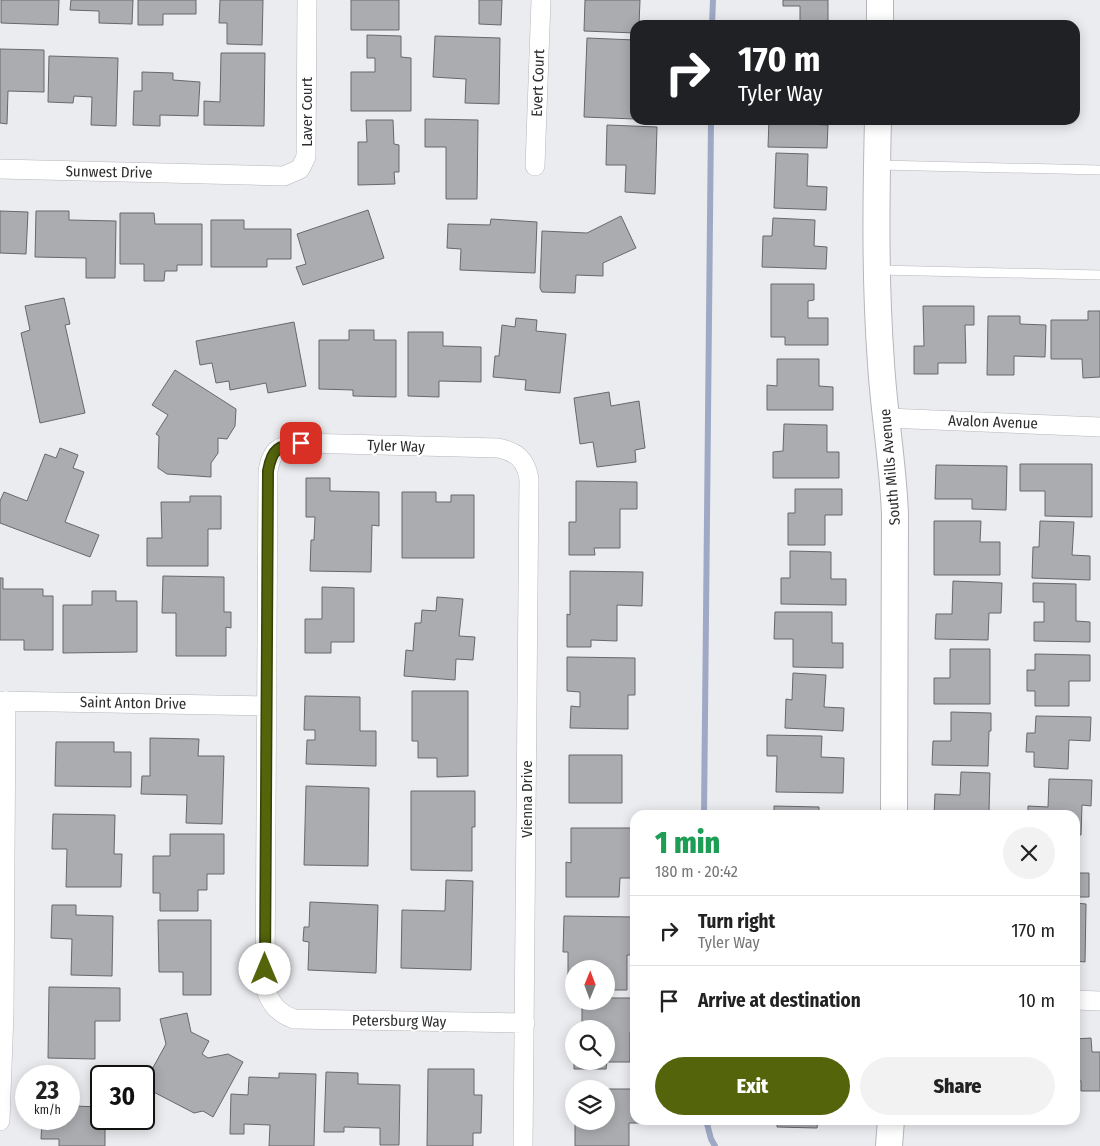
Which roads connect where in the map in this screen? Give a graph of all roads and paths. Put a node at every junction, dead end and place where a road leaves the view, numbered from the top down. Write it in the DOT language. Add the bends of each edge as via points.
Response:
graph roads {
  1 [pos="307,0"];
  2 [pos="541,0"];
  3 [pos="880,0"];
  4 [pos="880,20"];
  5 [pos="878,125"];
  6 [pos="876,165"];
  7 [pos="535,166"];
  8 [pos="0,169"];
  9 [pos="1100,170"];
  10 [pos="218,174"];
  11 [pos="877,270"];
  12 [pos="1100,275"];
  13 [pos="887,418"];
  14 [pos="1100,427"];
  15 [pos="519,456"];
  16 [pos="3,701"];
  17 [pos="266,706"];
  18 [pos="894,810"];
  19 [pos="1080,1000"];
  20 [pos="1100,1001"];
  21 [pos="525,1023"];
  22 [pos="0,1121"];
  23 [pos="891,1125"];
  24 [pos="523,1146"];
  25 [pos="890,1146"];
  1 -- 10 [label="street, Laver Court" via="306,157 300,169 284,176"];
  2 -- 7 [label="street, Evert Court"];
  3 -- 4 [label="street"];
  5 -- 6 [label="street, South Mills Avenue"];
  6 -- 9 [label="lane"];
  6 -- 11 [label="street, South Mills Avenue"];
  8 -- 10 [label="street, Sunwest Drive"];
  11 -- 12 [label="lane"];
  11 -- 13 [label="street, South Mills Avenue"];
  13 -- 14 [label="street, Avalon Avenue"];
  13 -- 18 [label="street, South Mills Avenue" via="895,514"];
  15 -- 17 [label="street, Tyler Way" via="498,448 301,443 281,446 274,452 268,471"];
  15 -- 21 [label="street, Vienna Drive" via="529,479"];
  16 -- 17 [label="street, Saint Anton Drive"];
  16 -- 22 [label="street" via="4,1013"];
  17 -- 21 [label="street, Petersburg Way" via="265,987 275,1008 294,1019"];
  19 -- 20 [label="street"];
  21 -- 24 [label="street, Vienna Drive"];
  23 -- 25 [label="street"];
}
